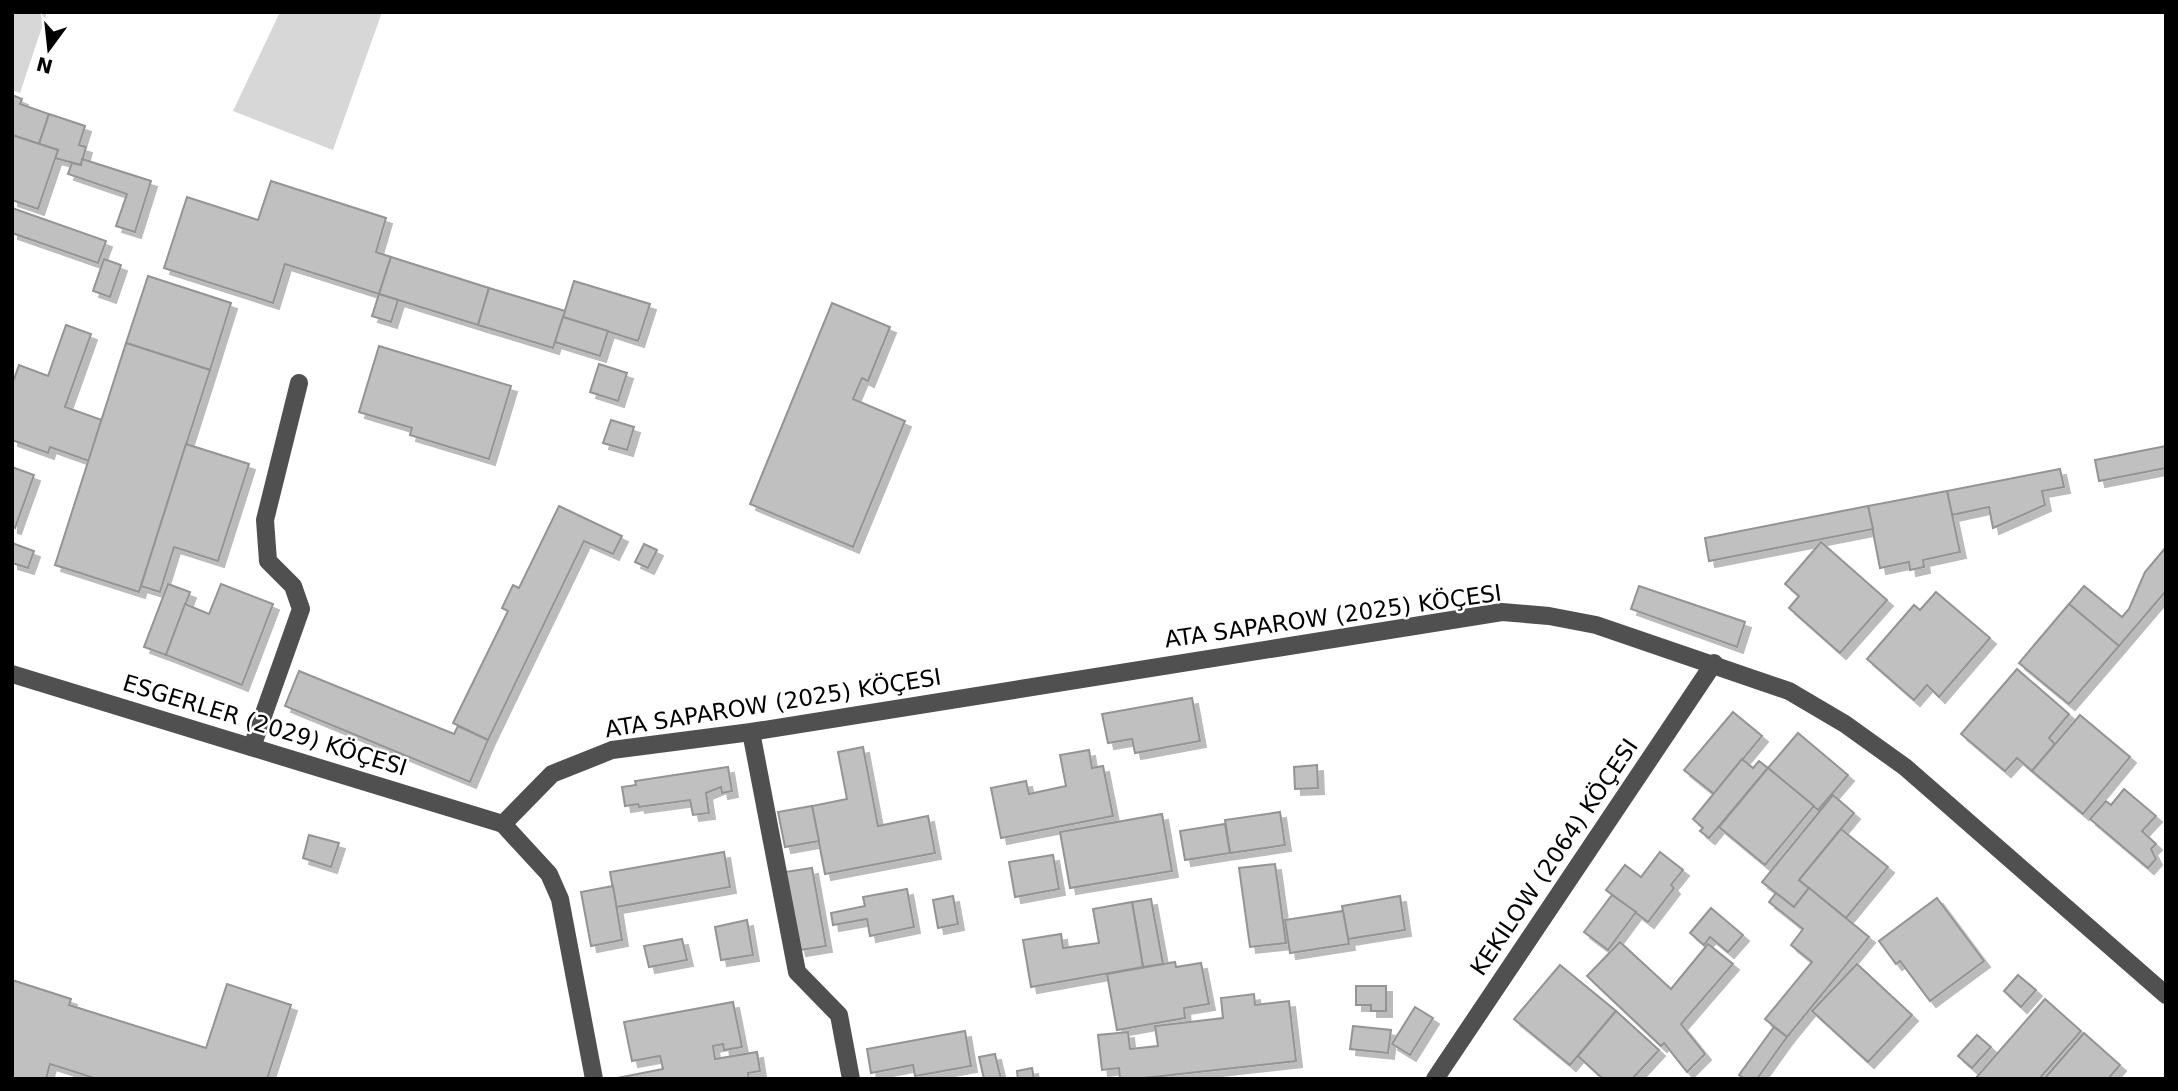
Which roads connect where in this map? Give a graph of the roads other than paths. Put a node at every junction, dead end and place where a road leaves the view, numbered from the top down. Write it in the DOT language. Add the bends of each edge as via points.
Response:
graph roads {
  1 [pos="299,383"];
  2 [pos="1714,663"];
  3 [pos="12,674"];
  4 [pos="751,732"];
  5 [pos="252,747"];
  6 [pos="503,824"];
  7 [pos="2166,995"];
  8 [pos="594,1079"];
  9 [pos="851,1079"];
  10 [pos="1435,1079"];
  1 -- 5 [label="street" via="265,520 268,561 293,586 301,608"];
  2 -- 4 [label="street, ATA SAPAROW (2025) KÖÇESI" via="1596,625 1502,612"];
  2 -- 7 [label="street, ATA SAPAROW (2025) KÖÇESI" via="1789,691 1905,767"];
  2 -- 10 [label="street, KEKILOW (2064) KÖÇESI"];
  3 -- 5 [label="street, ESGERLER (2029) KÖÇESI"];
  4 -- 6 [label="street, ATA SAPAROW (2025) KÖÇESI" via="612,750 552,774"];
  4 -- 9 [label="street" via="797,972 839,1015"];
  5 -- 6 [label="street, ESGERLER (2029) KÖÇESI"];
  6 -- 8 [label="street" via="549,874 560,899"];
}
